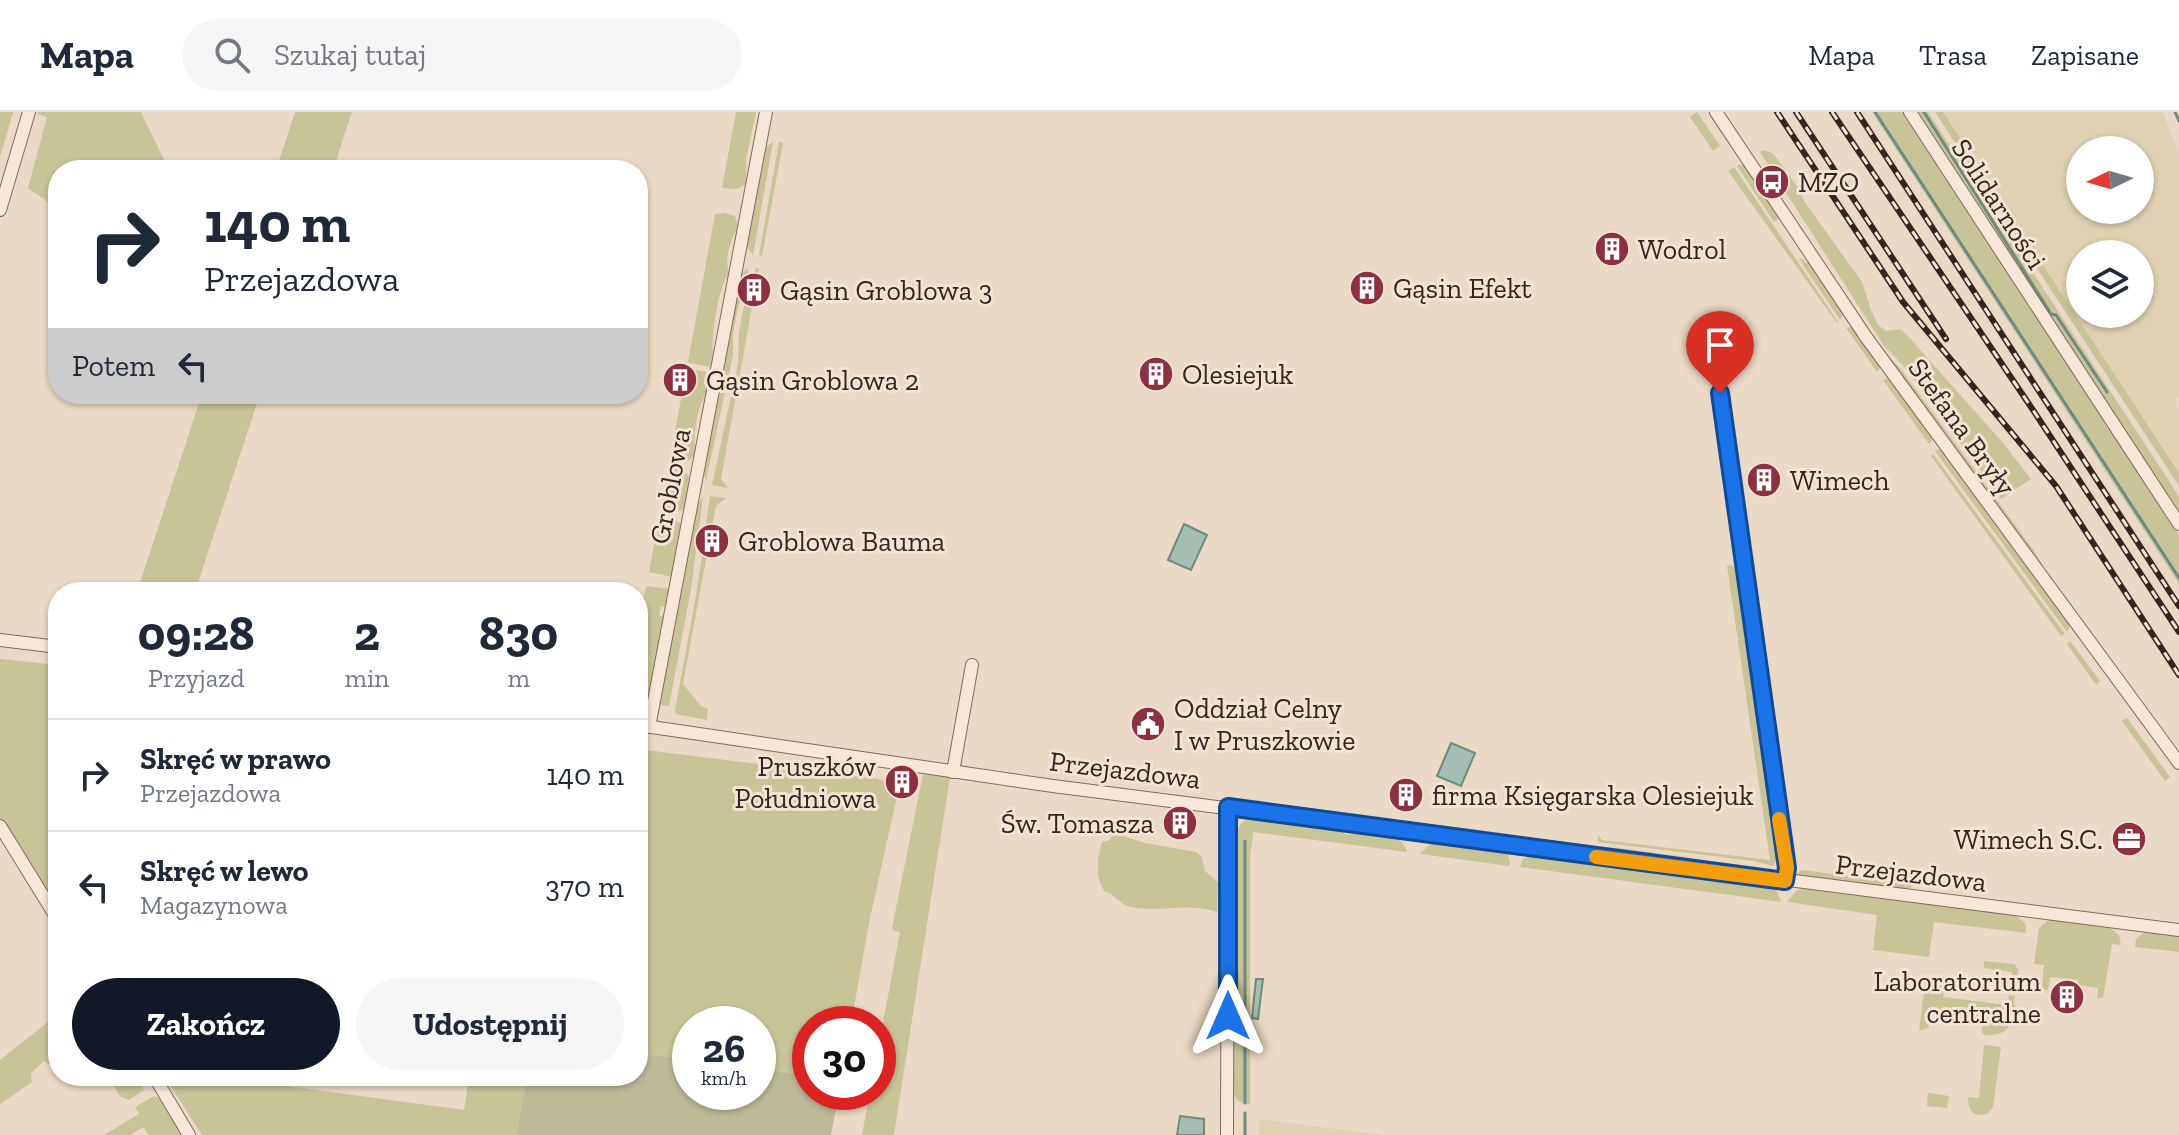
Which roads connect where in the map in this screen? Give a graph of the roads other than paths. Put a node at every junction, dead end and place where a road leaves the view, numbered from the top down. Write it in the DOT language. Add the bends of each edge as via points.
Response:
graph roads {
  1 [pos="29,112"];
  2 [pos="766,112"];
  3 [pos="1716,112"];
  4 [pos="1910,112"];
  5 [pos="0,210"];
  6 [pos="1720,393"];
  7 [pos="2179,524"];
  8 [pos="0,640"];
  9 [pos="48,646"];
  10 [pos="972,665"];
  11 [pos="648,706"];
  12 [pos="648,727"];
  13 [pos="2179,763"];
  14 [pos="953,772"];
  15 [pos="1228,807"];
  16 [pos="0,826"];
  17 [pos="1785,881"];
  18 [pos="48,904"];
  19 [pos="2179,930"];
  20 [pos="160,1086"];
  21 [pos="189,1135"];
  22 [pos="1227,1135"];
  1 -- 5 [label="street"];
  2 -- 11 [label="street, Groblowa"];
  3 -- 13 [label="street, Stefana Bryły" via="1866,337"];
  4 -- 7 [label="street, Solidarności"];
  6 -- 17 [label="street"];
  8 -- 9 [label="street"];
  10 -- 14 [label="street"];
  12 -- 14 [label="street, Przejazdowa"];
  14 -- 15 [label="street, Przejazdowa"];
  15 -- 17 [label="street, Przejazdowa"];
  15 -- 22 [label="street"];
  16 -- 18 [label="street"];
  17 -- 19 [label="street, Przejazdowa"];
  20 -- 21 [label="street"];
}
